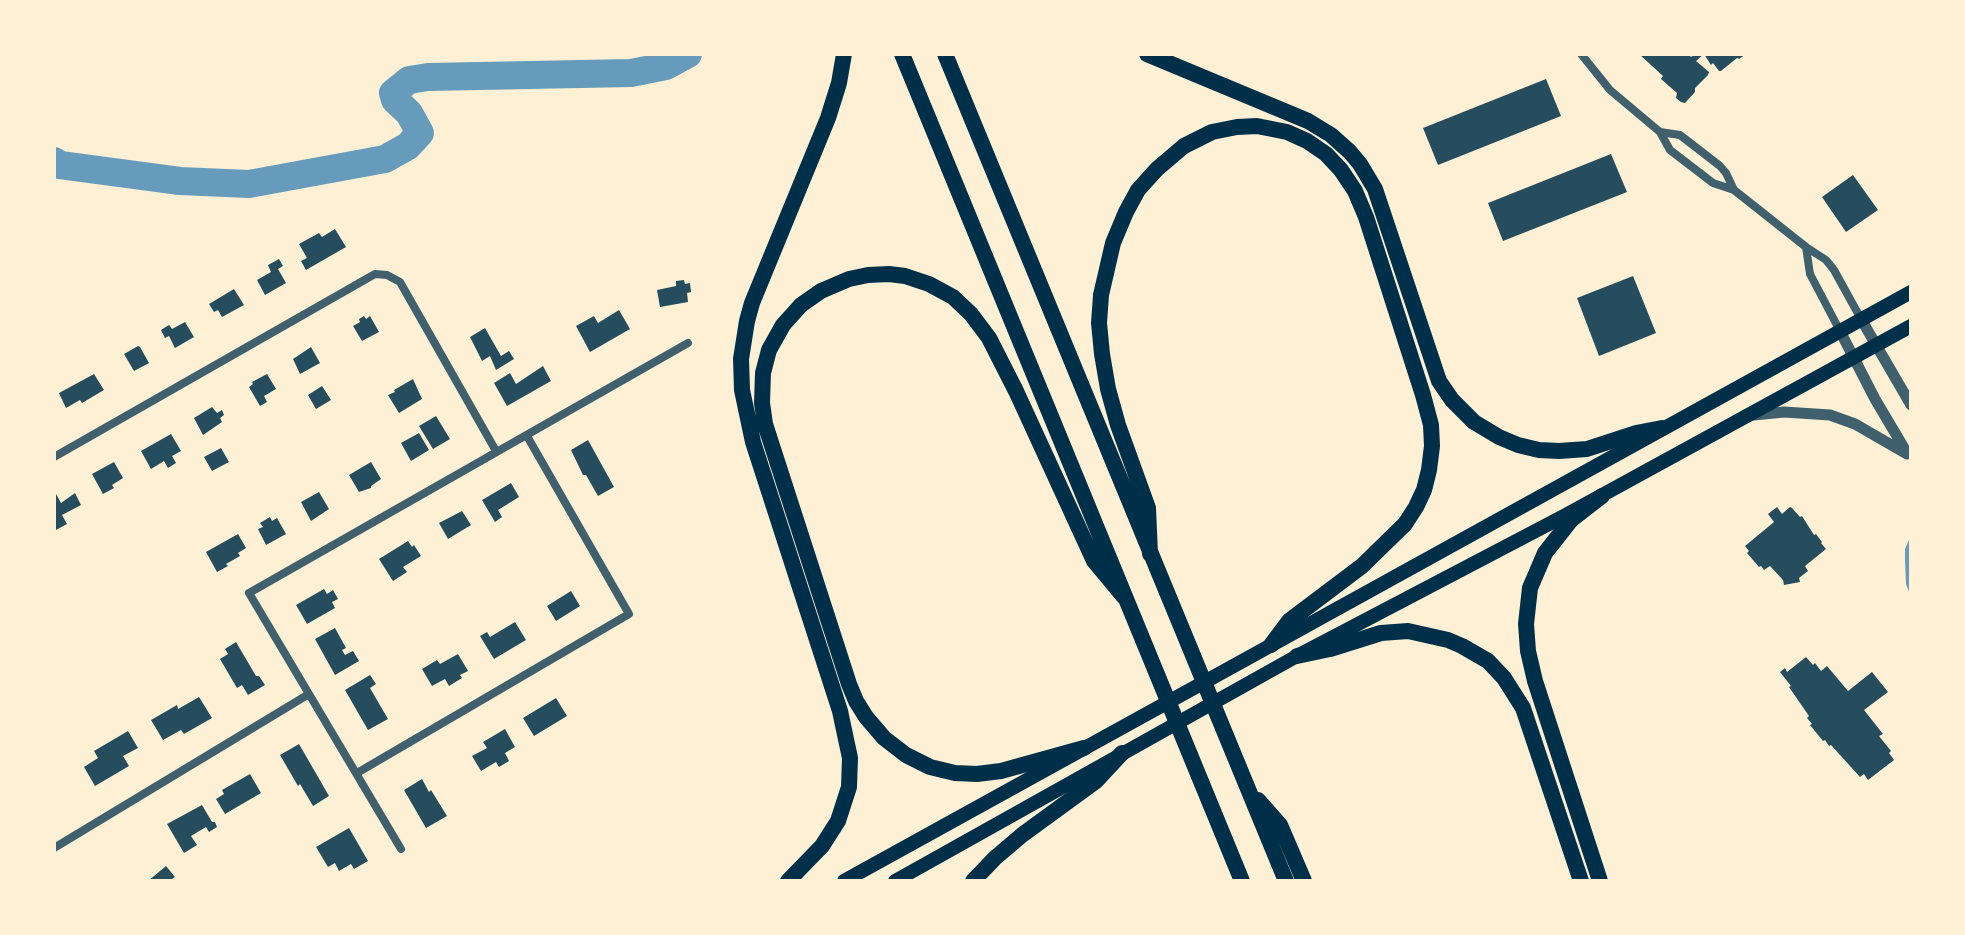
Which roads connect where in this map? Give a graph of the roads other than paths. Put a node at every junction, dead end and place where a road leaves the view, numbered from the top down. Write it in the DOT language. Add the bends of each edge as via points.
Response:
graph roads {
  1 [pos="844,54"];
  2 [pos="902,54"];
  3 [pos="945,54"];
  4 [pos="1147,54"];
  5 [pos="1581,54"];
  6 [pos="1660,132"];
  7 [pos="1734,190"];
  8 [pos="1806,247"];
  9 [pos="1911,292"];
  10 [pos="1861,319"];
  11 [pos="1911,326"];
  12 [pos="1840,331"];
  13 [pos="688,343"];
  14 [pos="1876,345"];
  15 [pos="1854,358"];
  16 [pos="1911,405"];
  17 [pos="1743,419"];
  18 [pos="1662,428"];
  19 [pos="527,436"];
  20 [pos="496,451"];
  21 [pos="54,457"];
  22 [pos="1909,457"];
  23 [pos="1602,496"];
  24 [pos="1150,554"];
  25 [pos="1124,597"];
  26 [pos="1271,645"];
  27 [pos="1297,656"];
  28 [pos="309,694"];
  29 [pos="1084,748"];
  30 [pos="1129,748"];
  31 [pos="357,773"];
  32 [pos="1249,790"];
  33 [pos="54,848"];
  34 [pos="401,849"];
  35 [pos="788,881"];
  36 [pos="844,881"];
  37 [pos="895,881"];
  38 [pos="973,881"];
  39 [pos="1242,881"];
  40 [pos="1286,881"];
  41 [pos="1304,881"];
  42 [pos="1581,881"];
  43 [pos="1600,881"];
  1 -- 35 [label="highway" via="828,118 752,303 741,359 753,442 840,711 850,758 849,787 838,821"];
  2 -- 25 [label="highway"];
  3 -- 24 [label="highway"];
  4 -- 18 [label="highway" via="1308,121 1350,152 1375,189 1439,381 1474,422 1508,441 1550,451 1587,449"];
  5 -- 6 [label="street" via="1610,90"];
  6 -- 7 [label="street" via="1670,150 1713,183"];
  6 -- 7 [label="street" via="1680,135 1720,166"];
  7 -- 8 [label="street"];
  8 -- 10 [label="street" via="1830,264"];
  8 -- 12 [label="street" via="1810,274"];
  9 -- 10 [label="main road"];
  10 -- 12 [label="main road"];
  10 -- 14 [label="street"];
  11 -- 14 [label="main road"];
  12 -- 15 [label="street"];
  12 -- 18 [label="main road"];
  13 -- 19 [label="street"];
  14 -- 15 [label="main road"];
  14 -- 16 [label="street"];
  15 -- 17 [label="main road"];
  15 -- 22 [label="street"];
  17 -- 22 [label="street" via="1784,412 1830,415"];
  17 -- 23 [label="main road"];
  18 -- 26 [label="main road"];
  19 -- 20 [label="street"];
  19 -- 31 [label="street" via="629,614"];
  20 -- 21 [label="street" via="400,282 375,274"];
  20 -- 28 [label="street" via="249,593"];
  23 -- 27 [label="main road"];
  23 -- 43 [label="highway" via="1571,520 1545,553 1530,588 1526,624 1535,681"];
  24 -- 26 [label="highway" via="1148,508 1113,409 1102,354 1101,295 1113,243 1138,190 1184,146 1237,127 1287,132 1331,159 1362,206 1423,395 1432,446 1424,490 1405,524 1362,566 1289,621"];
  24 -- 32 [label="highway"];
  25 -- 29 [label="highway" via="1094,561 989,338 953,297 905,276 857,277 813,296 783,325 763,373 765,424 849,684 866,717 906,755 955,773 1001,771"];
  25 -- 39 [label="highway"];
  26 -- 29 [label="main road"];
  27 -- 30 [label="main road"];
  27 -- 42 [label="highway" via="1408,631 1448,640 1488,661 1523,708"];
  28 -- 31 [label="street"];
  28 -- 33 [label="street"];
  29 -- 36 [label="main road"];
  30 -- 37 [label="main road"];
  30 -- 38 [label="highway"];
  31 -- 34 [label="street"];
  32 -- 40 [label="highway"];
  32 -- 41 [label="highway" via="1280,825"];
}
